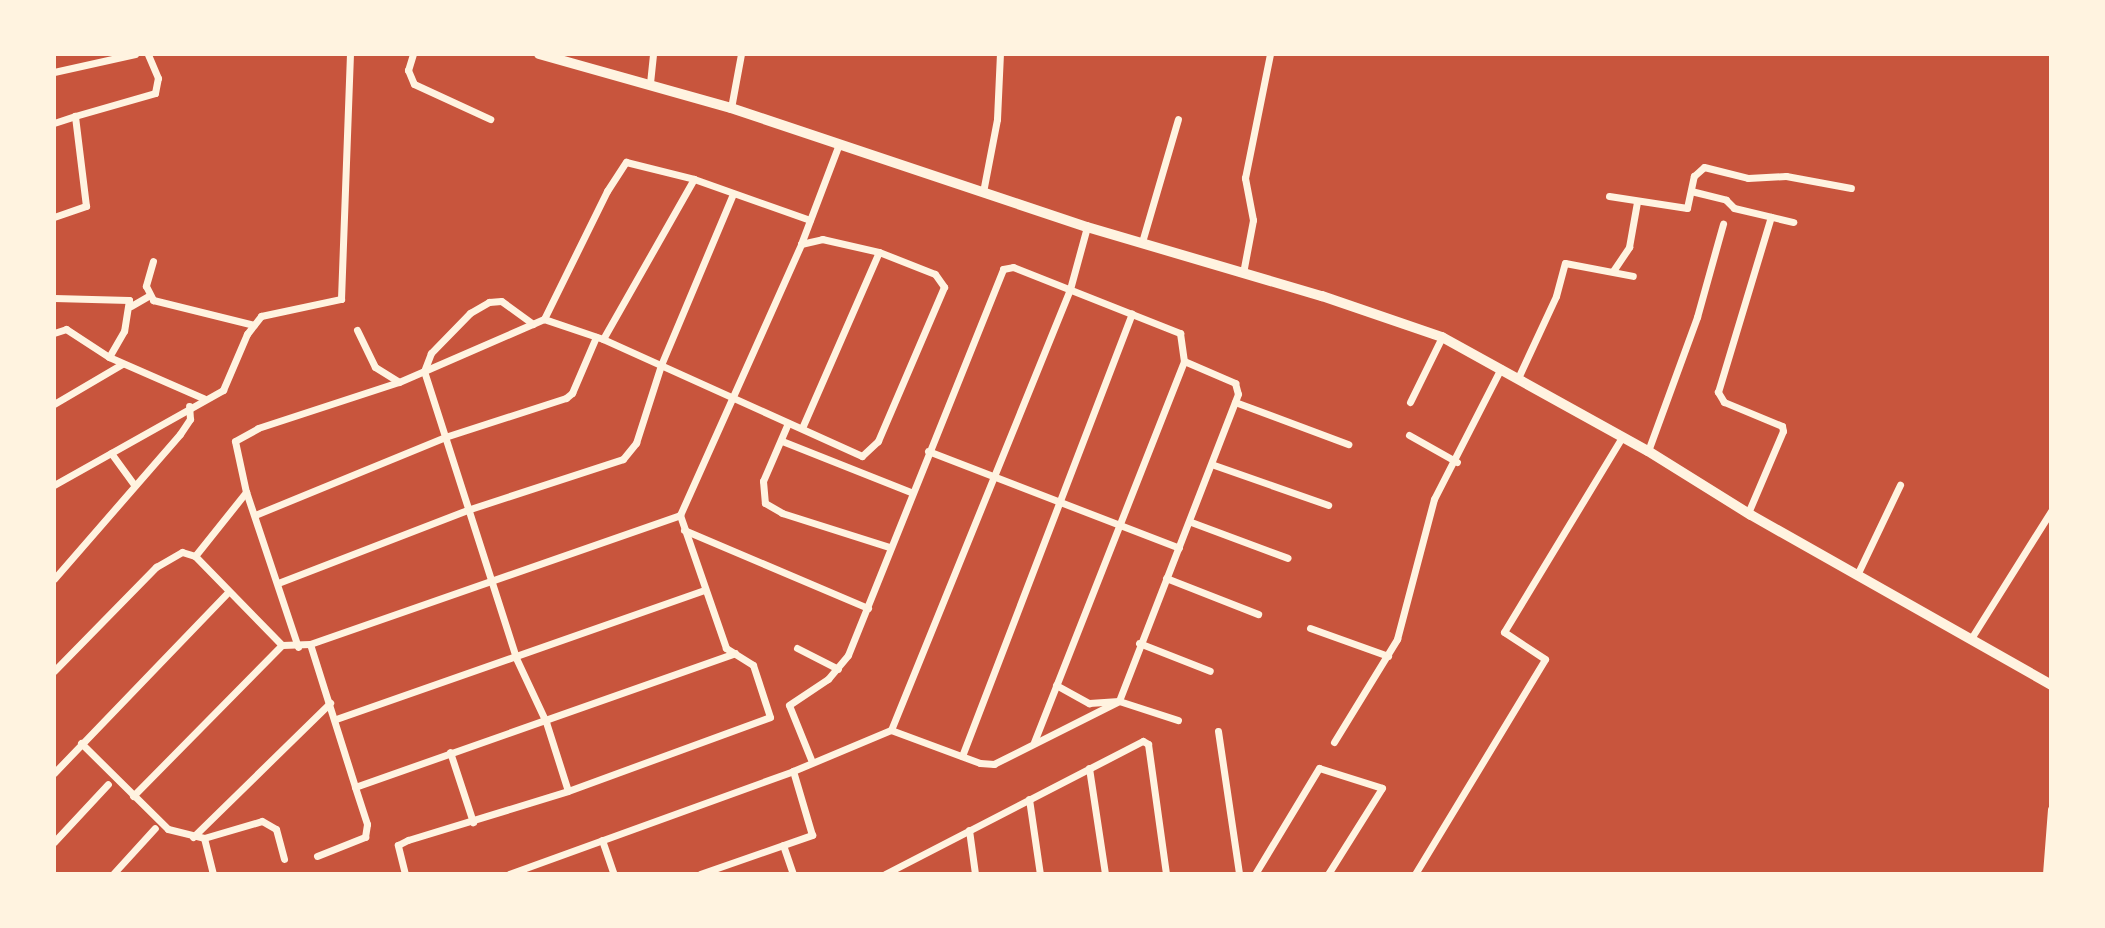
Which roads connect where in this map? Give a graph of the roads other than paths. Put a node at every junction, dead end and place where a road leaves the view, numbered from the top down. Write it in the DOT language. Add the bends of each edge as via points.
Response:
graph roads {
  1 [pos="135,54"];
  2 [pos="148,54"];
  3 [pos="350,54"];
  4 [pos="412,54"];
  5 [pos="539,54"];
  6 [pos="653,54"];
  7 [pos="741,54"];
  8 [pos="1000,54"];
  9 [pos="1270,54"];
  10 [pos="54,72"];
  11 [pos="650,83"];
  12 [pos="731,108"];
  13 [pos="75,116"];
  14 [pos="490,119"];
  15 [pos="1178,119"];
  16 [pos="54,123"];
  17 [pos="839,144"];
  18 [pos="694,179"];
  19 [pos="1851,188"];
  20 [pos="1691,191"];
  21 [pos="983,192"];
  22 [pos="733,194"];
  23 [pos="1609,196"];
  24 [pos="1636,202"];
  25 [pos="54,217"];
  26 [pos="1771,217"];
  27 [pos="810,220"];
  28 [pos="1793,222"];
  29 [pos="1723,224"];
  30 [pos="1087,227"];
  31 [pos="1142,242"];
  32 [pos="801,244"];
  33 [pos="879,252"];
  34 [pos="153,261"];
  35 [pos="1613,271"];
  36 [pos="1243,273"];
  37 [pos="1633,276"];
  38 [pos="1070,289"];
  39 [pos="148,296"];
  40 [pos="54,298"];
  41 [pos="131,306"];
  42 [pos="1132,313"];
  43 [pos="544,319"];
  44 [pos="533,324"];
  45 [pos="254,325"];
  46 [pos="357,330"];
  47 [pos="54,333"];
  48 [pos="1442,337"];
  49 [pos="599,338"];
  50 [pos="109,357"];
  51 [pos="1184,361"];
  52 [pos="122,364"];
  53 [pos="661,365"];
  54 [pos="1501,368"];
  55 [pos="424,371"];
  56 [pos="1518,378"];
  57 [pos="399,382"];
  58 [pos="732,397"];
  59 [pos="203,398"];
  60 [pos="1235,402"];
  61 [pos="1410,402"];
  62 [pos="54,404"];
  63 [pos="189,406"];
  64 [pos="788,423"];
  65 [pos="802,428"];
  66 [pos="1409,435"];
  67 [pos="1622,437"];
  68 [pos="445,438"];
  69 [pos="782,441"];
  70 [pos="1348,443"];
  71 [pos="1648,451"];
  72 [pos="928,452"];
  73 [pos="111,453"];
  74 [pos="1457,462"];
  75 [pos="1214,465"];
  76 [pos="993,477"];
  77 [pos="54,485"];
  78 [pos="134,485"];
  79 [pos="1900,485"];
  80 [pos="246,492"];
  81 [pos="911,492"];
  82 [pos="1059,502"];
  83 [pos="1328,505"];
  84 [pos="467,510"];
  85 [pos="2051,511"];
  86 [pos="1748,513"];
  87 [pos="255,515"];
  88 [pos="680,515"];
  89 [pos="1119,522"];
  90 [pos="1191,522"];
  91 [pos="684,530"];
  92 [pos="889,547"];
  93 [pos="1179,548"];
  94 [pos="195,556"];
  95 [pos="1288,558"];
  96 [pos="1857,575"];
  97 [pos="56,576"];
  98 [pos="1166,578"];
  99 [pos="278,583"];
  100 [pos="491,584"];
  101 [pos="705,590"];
  102 [pos="229,591"];
  103 [pos="868,608"];
  104 [pos="1258,614"];
  105 [pos="1310,628"];
  106 [pos="1972,636"];
  107 [pos="1139,643"];
  108 [pos="310,644"];
  109 [pos="282,645"];
  110 [pos="298,647"];
  111 [pos="797,649"];
  112 [pos="735,653"];
  113 [pos="1388,656"];
  114 [pos="516,657"];
  115 [pos="838,668"];
  116 [pos="54,671"];
  117 [pos="1210,671"];
  118 [pos="1056,685"];
  119 [pos="2051,685"];
  120 [pos="1119,701"];
  121 [pos="330,704"];
  122 [pos="336,719"];
  123 [pos="1178,720"];
  124 [pos="546,722"];
  125 [pos="891,730"];
  126 [pos="1218,732"];
  127 [pos="1034,742"];
  128 [pos="1334,742"];
  129 [pos="81,743"];
  130 [pos="450,752"];
  131 [pos="962,756"];
  132 [pos="812,762"];
  133 [pos="1089,768"];
  134 [pos="793,771"];
  135 [pos="54,773"];
  136 [pos="108,784"];
  137 [pos="355,787"];
  138 [pos="568,791"];
  139 [pos="133,796"];
  140 [pos="1028,799"];
  141 [pos="2051,809"];
  142 [pos="473,822"];
  143 [pos="155,828"];
  144 [pos="969,830"];
  145 [pos="193,836"];
  146 [pos="204,838"];
  147 [pos="602,840"];
  148 [pos="54,842"];
  149 [pos="783,845"];
  150 [pos="317,856"];
  151 [pos="284,859"];
  152 [pos="908,862"];
  153 [pos="723,870"];
  154 [pos="113,874"];
  155 [pos="213,874"];
  156 [pos="405,874"];
  157 [pos="509,874"];
  158 [pos="614,874"];
  159 [pos="700,874"];
  160 [pos="793,874"];
  161 [pos="885,874"];
  162 [pos="910,874"];
  163 [pos="975,874"];
  164 [pos="1040,874"];
  165 [pos="1105,874"];
  166 [pos="1166,874"];
  167 [pos="1239,874"];
  168 [pos="1255,874"];
  169 [pos="1328,874"];
  170 [pos="1415,874"];
  171 [pos="2046,874"];
  1 -- 10 [label="street"];
  2 -- 13 [label="street" via="158,78 155,93"];
  3 -- 45 [label="street" via="342,295 334,303 266,313"];
  4 -- 14 [label="street" via="408,70 414,84"];
  5 -- 11 [label="street"];
  6 -- 11 [label="street"];
  7 -- 12 [label="street"];
  8 -- 21 [label="street" via="998,119"];
  9 -- 36 [label="street" via="1245,178 1253,220"];
  11 -- 12 [label="street"];
  12 -- 17 [label="street"];
  13 -- 16 [label="street"];
  13 -- 25 [label="street" via="88,201 78,213"];
  15 -- 31 [label="street"];
  17 -- 21 [label="street"];
  17 -- 27 [label="street"];
  18 -- 22 [label="street"];
  18 -- 43 [label="street" via="632,162 622,164"];
  18 -- 49 [label="street"];
  19 -- 20 [label="street" via="1786,176 1748,178 1704,167 1698,170"];
  20 -- 24 [label="street" via="1687,208 1682,209"];
  20 -- 26 [label="street"];
  21 -- 30 [label="street"];
  22 -- 27 [label="street"];
  22 -- 53 [label="street"];
  23 -- 24 [label="street"];
  24 -- 35 [label="street" via="1629,247"];
  26 -- 28 [label="street"];
  26 -- 86 [label="street" via="1718,392 1724,401 1782,426"];
  27 -- 32 [label="street"];
  29 -- 71 [label="street" via="1697,317"];
  30 -- 31 [label="street"];
  30 -- 38 [label="street"];
  31 -- 36 [label="street"];
  32 -- 33 [label="street" via="822,239"];
  32 -- 58 [label="street"];
  33 -- 65 [label="street"];
  33 -- 65 [label="street" via="935,274 944,286 882,432 862,456"];
  34 -- 39 [label="street"];
  35 -- 37 [label="street"];
  35 -- 56 [label="street" via="1565,264 1556,296"];
  36 -- 48 [label="street"];
  38 -- 42 [label="street"];
  38 -- 72 [label="street" via="1013,267 1003,269"];
  38 -- 76 [label="street"];
  39 -- 41 [label="street"];
  39 -- 45 [label="street" via="173,307"];
  40 -- 41 [label="street" via="109,297 129,300"];
  41 -- 50 [label="street"];
  42 -- 51 [label="street" via="1180,333"];
  42 -- 82 [label="street"];
  43 -- 44 [label="street"];
  43 -- 49 [label="street"];
  44 -- 55 [label="street"];
  44 -- 55 [label="street" via="501,301 489,302 470,313 431,353"];
  45 -- 59 [label="street" via="229,382"];
  46 -- 57 [label="street" via="375,367"];
  47 -- 50 [label="street" via="66,329"];
  48 -- 54 [label="street"];
  48 -- 61 [label="street"];
  49 -- 53 [label="street"];
  49 -- 68 [label="street" via="566,398"];
  50 -- 52 [label="street"];
  51 -- 60 [label="street" via="1235,383"];
  51 -- 89 [label="street"];
  52 -- 59 [label="street"];
  52 -- 62 [label="street"];
  53 -- 58 [label="street"];
  53 -- 84 [label="street" via="636,443 623,459"];
  54 -- 56 [label="street"];
  54 -- 74 [label="street"];
  55 -- 57 [label="street"];
  55 -- 68 [label="street"];
  56 -- 67 [label="street"];
  57 -- 80 [label="street" via="239,437 233,447"];
  58 -- 64 [label="street"];
  58 -- 88 [label="street"];
  59 -- 63 [label="street"];
  60 -- 70 [label="street"];
  60 -- 75 [label="street"];
  63 -- 73 [label="street"];
  63 -- 78 [label="street" via="190,419"];
  64 -- 65 [label="street"];
  64 -- 69 [label="street"];
  66 -- 74 [label="street"];
  67 -- 71 [label="street"];
  67 -- 170 [label="street" via="1504,632 1545,659"];
  68 -- 84 [label="street"];
  68 -- 87 [label="street"];
  69 -- 81 [label="street"];
  69 -- 92 [label="street" via="763,481 765,503 782,513"];
  71 -- 86 [label="street"];
  72 -- 76 [label="street"];
  72 -- 81 [label="street"];
  73 -- 77 [label="street"];
  73 -- 78 [label="street"];
  74 -- 113 [label="street" via="1424,527 1406,608"];
  75 -- 83 [label="street"];
  75 -- 90 [label="street"];
  76 -- 82 [label="street"];
  76 -- 125 [label="street"];
  78 -- 97 [label="street"];
  79 -- 96 [label="street"];
  80 -- 87 [label="street"];
  80 -- 94 [label="street"];
  81 -- 92 [label="street"];
  82 -- 89 [label="street"];
  82 -- 131 [label="street"];
  84 -- 99 [label="street"];
  84 -- 100 [label="street"];
  85 -- 106 [label="street"];
  86 -- 96 [label="street"];
  87 -- 99 [label="street"];
  88 -- 91 [label="street"];
  88 -- 100 [label="street"];
  89 -- 93 [label="street"];
  89 -- 118 [label="street"];
  90 -- 93 [label="street"];
  90 -- 95 [label="street"];
  91 -- 101 [label="street"];
  91 -- 103 [label="street"];
  92 -- 103 [label="street"];
  93 -- 98 [label="street"];
  94 -- 102 [label="street"];
  94 -- 116 [label="street" via="182,552 167,556"];
  96 -- 106 [label="street"];
  98 -- 104 [label="street"];
  98 -- 107 [label="street"];
  99 -- 110 [label="street"];
  100 -- 108 [label="street"];
  100 -- 114 [label="street"];
  101 -- 112 [label="street" via="726,648"];
  101 -- 114 [label="street"];
  102 -- 109 [label="street"];
  102 -- 129 [label="street"];
  103 -- 115 [label="street"];
  105 -- 113 [label="street"];
  106 -- 119 [label="street"];
  107 -- 117 [label="street"];
  107 -- 120 [label="street"];
  108 -- 110 [label="street"];
  108 -- 121 [label="street"];
  109 -- 110 [label="street"];
  109 -- 139 [label="street"];
  111 -- 115 [label="street"];
  112 -- 124 [label="street"];
  112 -- 138 [label="street" via="753,665 771,714 767,720"];
  113 -- 128 [label="street"];
  114 -- 122 [label="street"];
  114 -- 124 [label="street"];
  115 -- 132 [label="street" via="789,705"];
  118 -- 120 [label="street" via="1096,705"];
  118 -- 127 [label="street"];
  120 -- 123 [label="street"];
  120 -- 127 [label="street"];
  121 -- 122 [label="street"];
  121 -- 145 [label="street"];
  122 -- 137 [label="street"];
  124 -- 130 [label="street"];
  124 -- 138 [label="street"];
  125 -- 131 [label="street"];
  125 -- 132 [label="street"];
  126 -- 167 [label="street"];
  127 -- 131 [label="street" via="994,764"];
  129 -- 135 [label="street"];
  129 -- 139 [label="street"];
  130 -- 137 [label="street"];
  130 -- 142 [label="street"];
  132 -- 134 [label="street"];
  133 -- 140 [label="street"];
  133 -- 165 [label="street"];
  133 -- 166 [label="street" via="1139,742 1148,744"];
  134 -- 147 [label="street"];
  134 -- 149 [label="street" via="813,830 808,837"];
  136 -- 148 [label="street"];
  137 -- 150 [label="street" via="367,824 365,837"];
  138 -- 142 [label="street"];
  139 -- 145 [label="street" via="168,829"];
  140 -- 144 [label="street"];
  140 -- 164 [label="street"];
  141 -- 171 [label="street"];
  142 -- 156 [label="street" via="398,845"];
  143 -- 154 [label="street"];
  144 -- 152 [label="street"];
  144 -- 163 [label="street"];
  145 -- 146 [label="street"];
  146 -- 151 [label="street" via="262,821 276,829"];
  146 -- 155 [label="street"];
  147 -- 157 [label="street"];
  147 -- 158 [label="street"];
  149 -- 153 [label="street"];
  149 -- 160 [label="street"];
  152 -- 161 [label="street"];
  152 -- 162 [label="street"];
  153 -- 159 [label="street"];
  168 -- 169 [label="street" via="1319,768 1382,788"];
}
